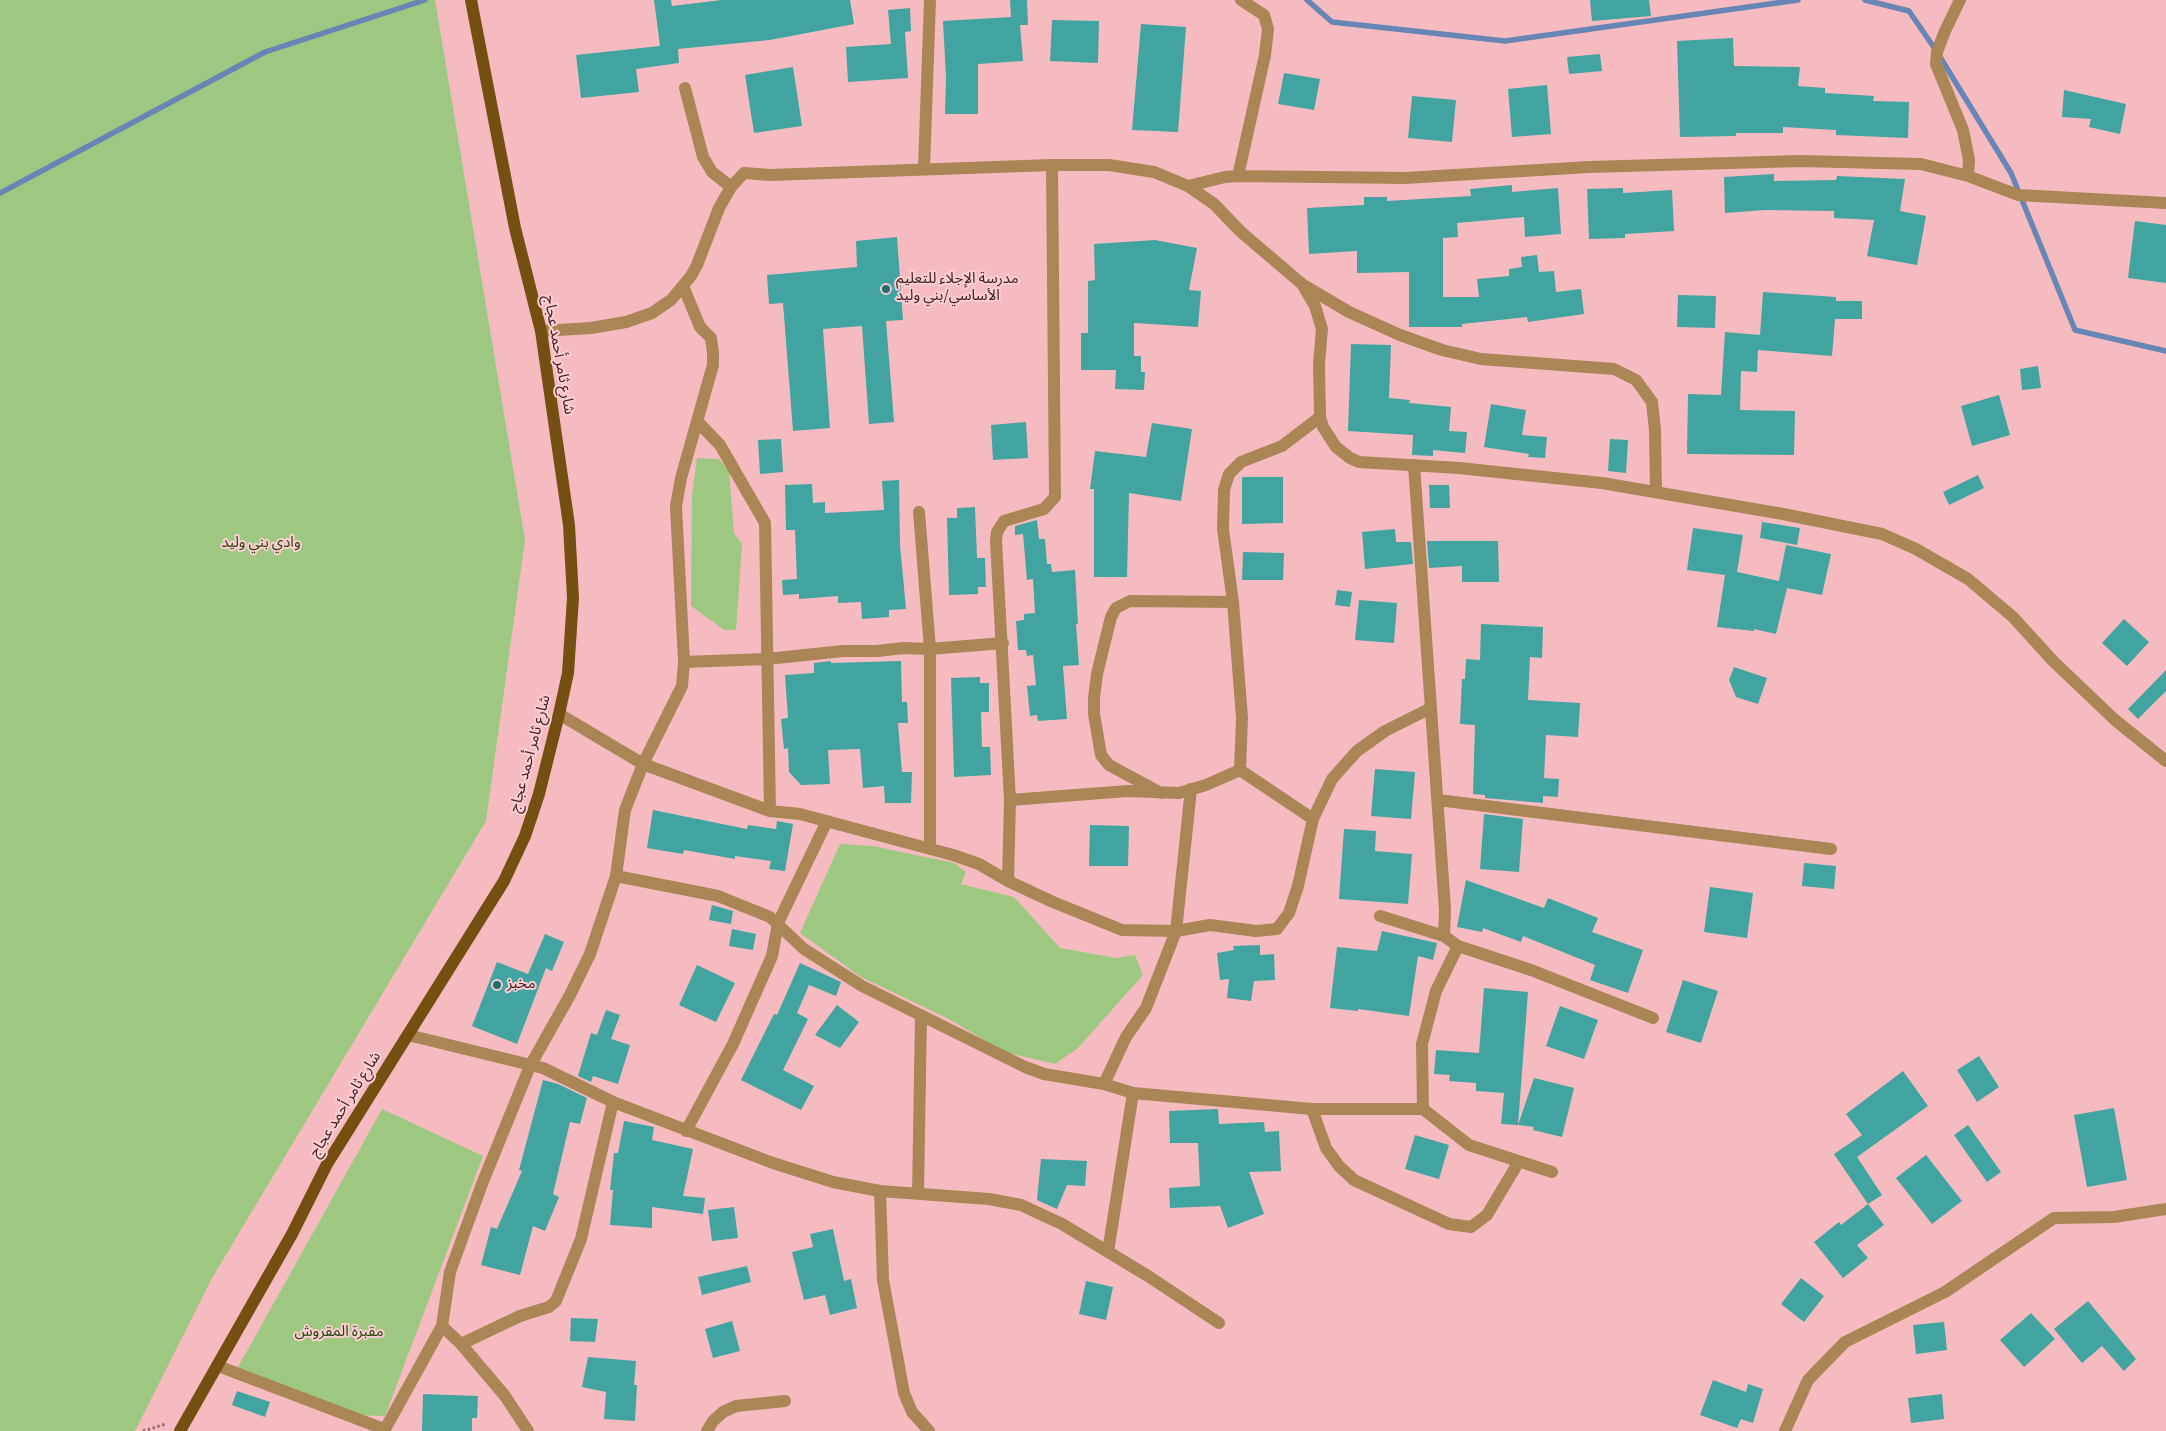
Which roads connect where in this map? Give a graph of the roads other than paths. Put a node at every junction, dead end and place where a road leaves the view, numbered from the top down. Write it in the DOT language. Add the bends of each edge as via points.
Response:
graph roads {
  1 [pos="471,0"];
  2 [pos="930,0"];
  3 [pos="1241,0"];
  4 [pos="1960,0"];
  5 [pos="685,88"];
  6 [pos="1052,164"];
  7 [pos="924,168"];
  8 [pos="1238,176"];
  9 [pos="1968,176"];
  10 [pos="1188,186"];
  11 [pos="731,187"];
  12 [pos="2166,203"];
  13 [pos="1302,284"];
  14 [pos="683,286"];
  15 [pos="541,331"];
  16 [pos="1320,417"];
  17 [pos="698,422"];
  18 [pos="1414,465"];
  19 [pos="1656,492"];
  20 [pos="919,512"];
  21 [pos="1233,602"];
  22 [pos="1002,643"];
  23 [pos="930,649"];
  24 [pos="767,659"];
  25 [pos="684,662"];
  26 [pos="1431,708"];
  27 [pos="560,714"];
  28 [pos="2166,761"];
  29 [pos="643,764"];
  30 [pos="1240,770"];
  31 [pos="1191,790"];
  32 [pos="1161,793"];
  33 [pos="1010,800"];
  34 [pos="1438,800"];
  35 [pos="770,811"];
  36 [pos="1313,820"];
  37 [pos="827,821"];
  38 [pos="930,849"];
  39 [pos="1831,849"];
  40 [pos="616,876"];
  41 [pos="1008,881"];
  42 [pos="1380,916"];
  43 [pos="778,922"];
  44 [pos="1176,931"];
  45 [pos="1444,936"];
  46 [pos="1458,946"];
  47 [pos="921,1015"];
  48 [pos="1653,1018"];
  49 [pos="408,1035"];
  50 [pos="530,1066"];
  51 [pos="1104,1084"];
  52 [pos="1133,1093"];
  53 [pos="613,1102"];
  54 [pos="1312,1109"];
  55 [pos="1423,1110"];
  56 [pos="686,1131"];
  57 [pos="1518,1163"];
  58 [pos="1552,1172"];
  59 [pos="880,1191"];
  60 [pos="918,1194"];
  61 [pos="2166,1209"];
  62 [pos="1108,1252"];
  63 [pos="1219,1323"];
  64 [pos="442,1326"];
  65 [pos="461,1344"];
  66 [pos="218,1366"];
  67 [pos="784,1401"];
  68 [pos="384,1430"];
  69 [pos="180,1431"];
  70 [pos="528,1431"];
  71 [pos="707,1431"];
  72 [pos="928,1431"];
  73 [pos="1785,1431"];
  1 -- 15 [label="main road, شارع ثامر أحمد عجاج" via="516,228"];
  2 -- 7 [label="street"];
  3 -- 8 [label="street" via="1264,15 1268,29"];
  4 -- 9 [label="street" via="1937,52 1936,64 1963,130 1969,160"];
  5 -- 11 [label="street" via="702,157 712,172"];
  6 -- 7 [label="street"];
  6 -- 10 [label="street" via="1109,165 1154,172"];
  6 -- 22 [label="street" via="1055,497 1044,510 1004,521 998,532"];
  7 -- 11 [label="street" via="744,173"];
  8 -- 9 [label="street" via="1405,178 1589,167 1800,161 1921,164"];
  8 -- 10 [label="street"];
  9 -- 12 [label="street" via="2018,195"];
  10 -- 13 [label="street" via="1214,204 1253,244"];
  11 -- 14 [label="street" via="719,208 698,265"];
  13 -- 16 [label="street" via="1315,306 1322,329"];
  13 -- 19 [label="street" via="1349,312 1442,350 1481,359 1614,369 1636,380 1652,402"];
  14 -- 15 [label="street" via="662,307 637,319 591,328"];
  14 -- 17 [label="street" via="700,327 713,344 713,365"];
  15 -- 27 [label="main road, شارع ثامر أحمد عجاج" via="571,553 573,598 568,673"];
  16 -- 18 [label="street" via="1323,428 1336,447 1350,458 1358,462"];
  16 -- 21 [label="street" via="1282,446 1241,462 1229,474 1224,490 1223,529"];
  17 -- 24 [label="street" via="720,446 765,523"];
  17 -- 25 [label="street" via="676,506"];
  18 -- 19 [label="street" via="1602,483"];
  18 -- 26 [label="street"];
  19 -- 28 [label="street" via="1842,525 1882,534 1916,549 1968,579 2013,618 2115,720"];
  20 -- 23 [label="street"];
  21 -- 30 [label="street" via="1242,718"];
  21 -- 32 [label="street" via="1130,600 1116,608 1111,617 1094,698 1101,755 1109,765"];
  22 -- 23 [label="street"];
  22 -- 33 [label="street"];
  23 -- 24 [label="street" via="842,651"];
  23 -- 38 [label="street"];
  24 -- 25 [label="street"];
  24 -- 35 [label="street"];
  25 -- 29 [label="street" via="682,686"];
  26 -- 34 [label="street"];
  26 -- 36 [label="street" via="1385,731 1357,751 1332,779"];
  27 -- 29 [label="street"];
  27 -- 49 [label="main road, شارع ثامر أحمد عجاج" via="525,836 504,881"];
  29 -- 35 [label="street"];
  29 -- 40 [label="street" via="625,810"];
  30 -- 31 [label="street"];
  30 -- 36 [label="street"];
  31 -- 32 [label="street"];
  31 -- 44 [label="street"];
  32 -- 33 [label="street" via="1128,791"];
  33 -- 41 [label="street"];
  34 -- 39 [label="street"];
  34 -- 45 [label="street"];
  35 -- 37 [label="street"];
  36 -- 44 [label="street" via="1298,886 1289,913 1277,930 1256,931 1210,925"];
  37 -- 38 [label="street"];
  37 -- 43 [label="street"];
  38 -- 41 [label="street" via="979,864"];
  40 -- 43 [label="street" via="718,896"];
  40 -- 50 [label="street" via="590,954"];
  41 -- 44 [label="street" via="1122,930"];
  42 -- 45 [label="street"];
  43 -- 47 [label="street" via="816,957 862,986"];
  43 -- 56 [label="street" via="772,956 733,1044"];
  44 -- 51 [label="street" via="1146,1008 1126,1037"];
  45 -- 46 [label="street"];
  46 -- 48 [label="street" via="1531,970"];
  46 -- 55 [label="street" via="1436,991 1422,1044"];
  47 -- 51 [label="street" via="1025,1067 1044,1074"];
  47 -- 60 [label="street"];
  49 -- 50 [label="street"];
  49 -- 66 [label="main road, شارع ثامر أحمد عجاج" via="327,1164"];
  50 -- 53 [label="street" via="543,1068"];
  50 -- 64 [label="street" via="450,1272"];
  51 -- 52 [label="street"];
  52 -- 54 [label="street"];
  52 -- 62 [label="street"];
  53 -- 56 [label="street"];
  53 -- 65 [label="street" via="581,1239 556,1301 549,1308 520,1316"];
  54 -- 55 [label="street"];
  54 -- 57 [label="street" via="1326,1148 1354,1180 1449,1224 1471,1227 1487,1215"];
  55 -- 57 [label="street" via="1470,1145"];
  56 -- 59 [label="street" via="833,1182"];
  57 -- 58 [label="street"];
  59 -- 60 [label="street"];
  59 -- 72 [label="street" via="883,1280 904,1393 912,1412"];
  60 -- 62 [label="street" via="1021,1204"];
  61 -- 73 [label="street" via="2114,1217 2054,1218 1944,1292 1845,1342 1808,1380"];
  62 -- 63 [label="street"];
  64 -- 65 [label="street"];
  64 -- 68 [label="street"];
  65 -- 70 [label="street" via="505,1396"];
  66 -- 68 [label="street"];
  66 -- 69 [label="main road, شارع ثامر أحمد عجاج"];
  67 -- 71 [label="street" via="736,1406 723,1412"];
}
